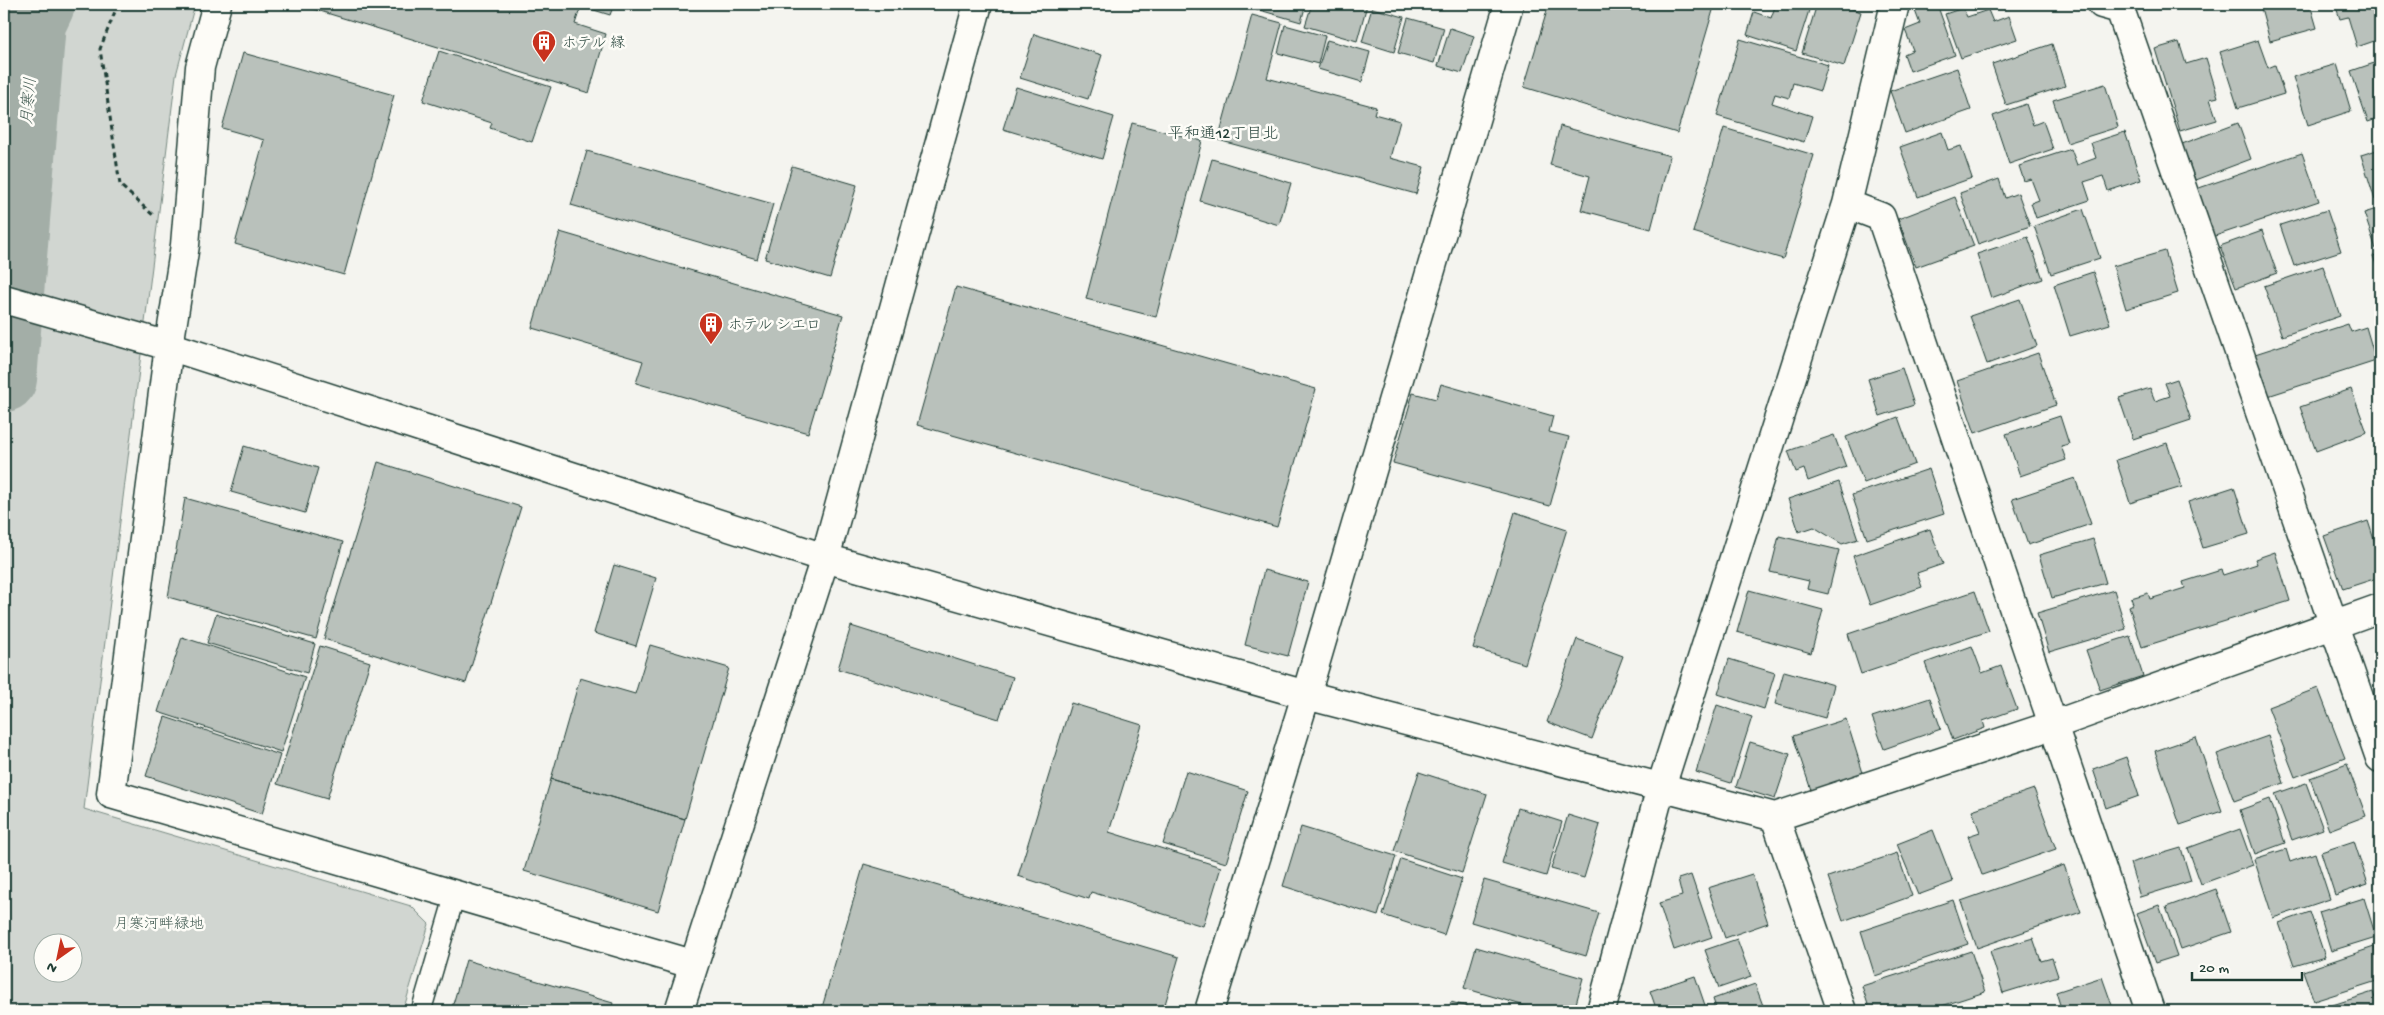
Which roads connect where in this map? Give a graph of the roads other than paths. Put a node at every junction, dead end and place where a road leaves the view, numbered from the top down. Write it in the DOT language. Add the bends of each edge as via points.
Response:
graph roads {
  1 [pos="216,4"];
  2 [pos="978,4"];
  3 [pos="1509,4"];
  4 [pos="1895,4"];
  5 [pos="2119,5"];
  6 [pos="1847,204"];
  7 [pos="4,299"];
  8 [pos="169,346"];
  9 [pos="825,558"];
  10 [pos="2380,608"];
  11 [pos="2335,623"];
  12 [pos="1306,695"];
  13 [pos="2053,725"];
  14 [pos="2380,758"];
  15 [pos="1661,787"];
  16 [pos="1775,817"];
  17 [pos="455,895"];
  18 [pos="692,964"];
  19 [pos="421,1011"];
  20 [pos="679,1011"];
  21 [pos="1209,1011"];
  22 [pos="1601,1011"];
  23 [pos="1842,1011"];
  24 [pos="2150,1011"];
  1 -- 8 [label="street" via="200,67 185,245"];
  2 -- 9 [label="street"];
  3 -- 12 [label="street"];
  4 -- 6 [label="street"];
  5 -- 11 [label="street"];
  6 -- 13 [label="street" via="1882,217"];
  6 -- 15 [label="street"];
  7 -- 8 [label="street"];
  8 -- 9 [label="street"];
  8 -- 17 [label="street" via="110,794"];
  9 -- 12 [label="street"];
  9 -- 18 [label="street"];
  10 -- 11 [label="street"];
  11 -- 13 [label="street"];
  11 -- 14 [label="street"];
  12 -- 15 [label="street"];
  12 -- 21 [label="street"];
  13 -- 16 [label="street"];
  13 -- 24 [label="street"];
  15 -- 16 [label="street"];
  15 -- 22 [label="street"];
  16 -- 23 [label="street"];
  17 -- 18 [label="street"];
  17 -- 19 [label="lane"];
  18 -- 20 [label="street"];
}
